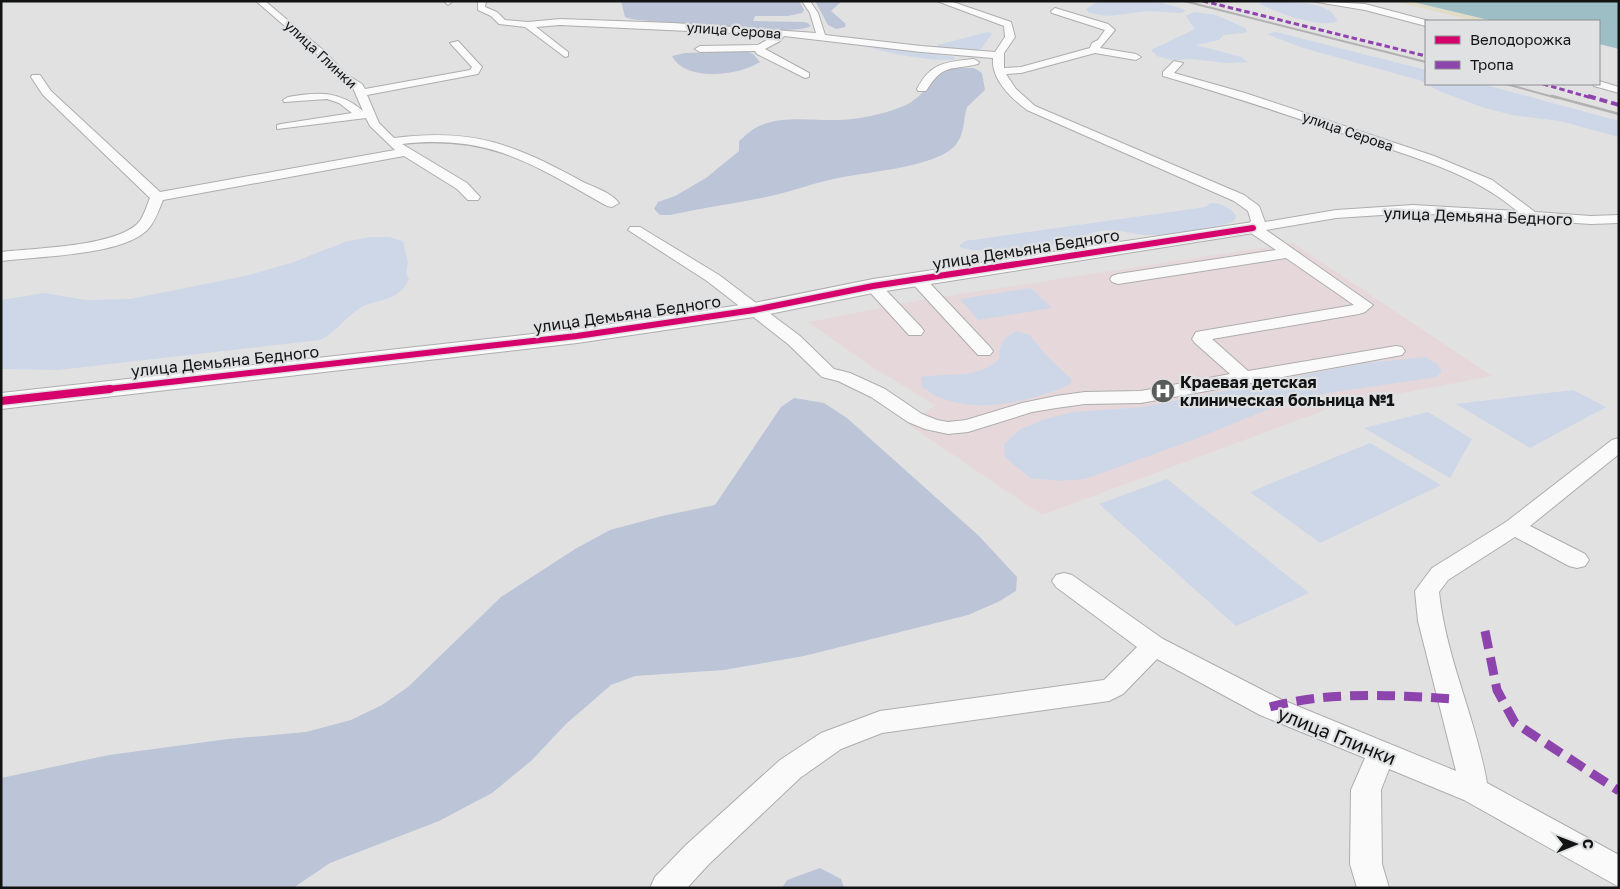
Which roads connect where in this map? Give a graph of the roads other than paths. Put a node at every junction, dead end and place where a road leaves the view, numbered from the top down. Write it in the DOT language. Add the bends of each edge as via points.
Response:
graph roads {
  1 [pos="260,1"];
  2 [pos="482,1"];
  3 [pos="806,1"];
  4 [pos="940,1"];
  5 [pos="1315,1"];
  6 [pos="1055,11"];
  7 [pos="1425,22"];
  8 [pos="528,25"];
  9 [pos="782,33"];
  10 [pos="821,36"];
  11 [pos="455,43"];
  12 [pos="760,48"];
  13 [pos="700,49"];
  14 [pos="1095,50"];
  15 [pos="565,54"];
  16 [pos="1136,57"];
  17 [pos="999,62"];
  18 [pos="1178,63"];
  19 [pos="805,75"];
  20 [pos="36,77"];
  21 [pos="1600,85"];
  22 [pos="922,89"];
  23 [pos="1619,90"];
  24 [pos="362,93"];
  25 [pos="288,100"];
  26 [pos="365,115"];
  27 [pos="281,127"];
  28 [pos="391,142"];
  29 [pos="406,152"];
  30 [pos="157,197"];
  31 [pos="473,197"];
  32 [pos="612,203"];
  33 [pos="1532,217"];
  34 [pos="1619,219"];
  35 [pos="1253,228"];
  36 [pos="635,230"];
  37 [pos="1288,253"];
  38 [pos="1,257"];
  39 [pos="1118,279"];
  40 [pos="917,280"];
  41 [pos="873,286"];
  42 [pos="754,310"];
  43 [pos="915,331"];
  44 [pos="984,351"];
  45 [pos="1396,351"];
  46 [pos="1244,377"];
  47 [pos="1,401"];
  48 [pos="1619,444"];
  49 [pos="1514,526"];
  50 [pos="1577,560"];
  51 [pos="1064,581"];
  52 [pos="1154,646"];
  53 [pos="1381,753"];
  54 [pos="1474,791"];
  55 [pos="1619,872"];
  56 [pos="666,888"];
  57 [pos="1373,888"];
  1 -- 24 [label="lane, улица Глинки" via="320,52 342,76 358,86"];
  2 -- 8 [label="lane, улица Серова" via="481,8 502,22"];
  3 -- 10 [label="lane" via="814,13"];
  4 -- 17 [label="lane" via="1008,24 1010,37"];
  5 -- 7 [label="lane" via="1365,6"];
  6 -- 14 [label="lane" via="1110,30 1095,45"];
  8 -- 9 [label="lane, улица Серова" via="631,23"];
  8 -- 15 [label="lane"];
  9 -- 10 [label="lane, улица Серова"];
  9 -- 12 [label="lane"];
  10 -- 17 [label="lane, улица Серова"];
  11 -- 24 [label="lane" via="477,66 474,72"];
  12 -- 13 [label="lane"];
  12 -- 19 [label="lane" via="766,57"];
  14 -- 16 [label="lane"];
  14 -- 17 [label="lane" via="1021,70"];
  17 -- 22 [label="lane" via="943,66 928,76"];
  17 -- 35 [label="lane" via="1016,95 1031,108 1239,198 1254,209 1258,221"];
  18 -- 33 [label="lane, улица Серова" via="1168,74 1241,95 1430,159 1487,183"];
  20 -- 30 [label="lane" via="47,93"];
  21 -- 23 [label="lane"];
  24 -- 26 [label="lane, улица Глинки"];
  25 -- 26 [label="lane" via="336,96"];
  26 -- 27 [label="lane"];
  26 -- 28 [label="lane, улица Глинки"];
  28 -- 29 [label="lane, улица Глинки"];
  28 -- 32 [label="lane" via="448,138 488,144 516,153"];
  29 -- 30 [label="lane"];
  29 -- 31 [label="lane, улица Глинки" via="462,186"];
  30 -- 38 [label="lane" via="144,225 133,234 115,241"];
  33 -- 34 [label="lane, улица Демьяна Бедного"];
  33 -- 35 [label="lane, улица Демьяна Бедного" via="1386,210 1336,214"];
  35 -- 37 [label="lane"];
  35 -- 40 [label="street, улица Демьяна Бедного"];
  36 -- 42 [label="lane" via="713,278"];
  37 -- 39 [label="lane"];
  37 -- 46 [label="lane" via="1365,305 1358,309 1202,336 1201,339"];
  40 -- 41 [label="street, улица Демьяна Бедного"];
  40 -- 44 [label="lane"];
  41 -- 42 [label="street, улица Демьяна Бедного"];
  41 -- 43 [label="lane"];
  42 -- 46 [label="lane" via="794,340 828,373 878,393 916,418 948,428 968,426 1056,402 1141,397"];
  42 -- 47 [label="street, улица Демьяна Бедного" via="577,336"];
  45 -- 46 [label="lane"];
  48 -- 49 [label="lane"];
  49 -- 50 [label="lane"];
  49 -- 54 [label="lane" via="1440,574 1427,592 1430,621 1468,755"];
  51 -- 52 [label="lane, улица Глинки"];
  52 -- 53 [label="lane, улица Глинки" via="1270,707"];
  52 -- 56 [label="lane" via="1109,690 880,722 831,741 790,769"];
  53 -- 54 [label="lane, улица Глинки"];
  53 -- 57 [label="lane" via="1366,790 1366,864"];
  54 -- 55 [label="lane, улица Глинки"];
}
